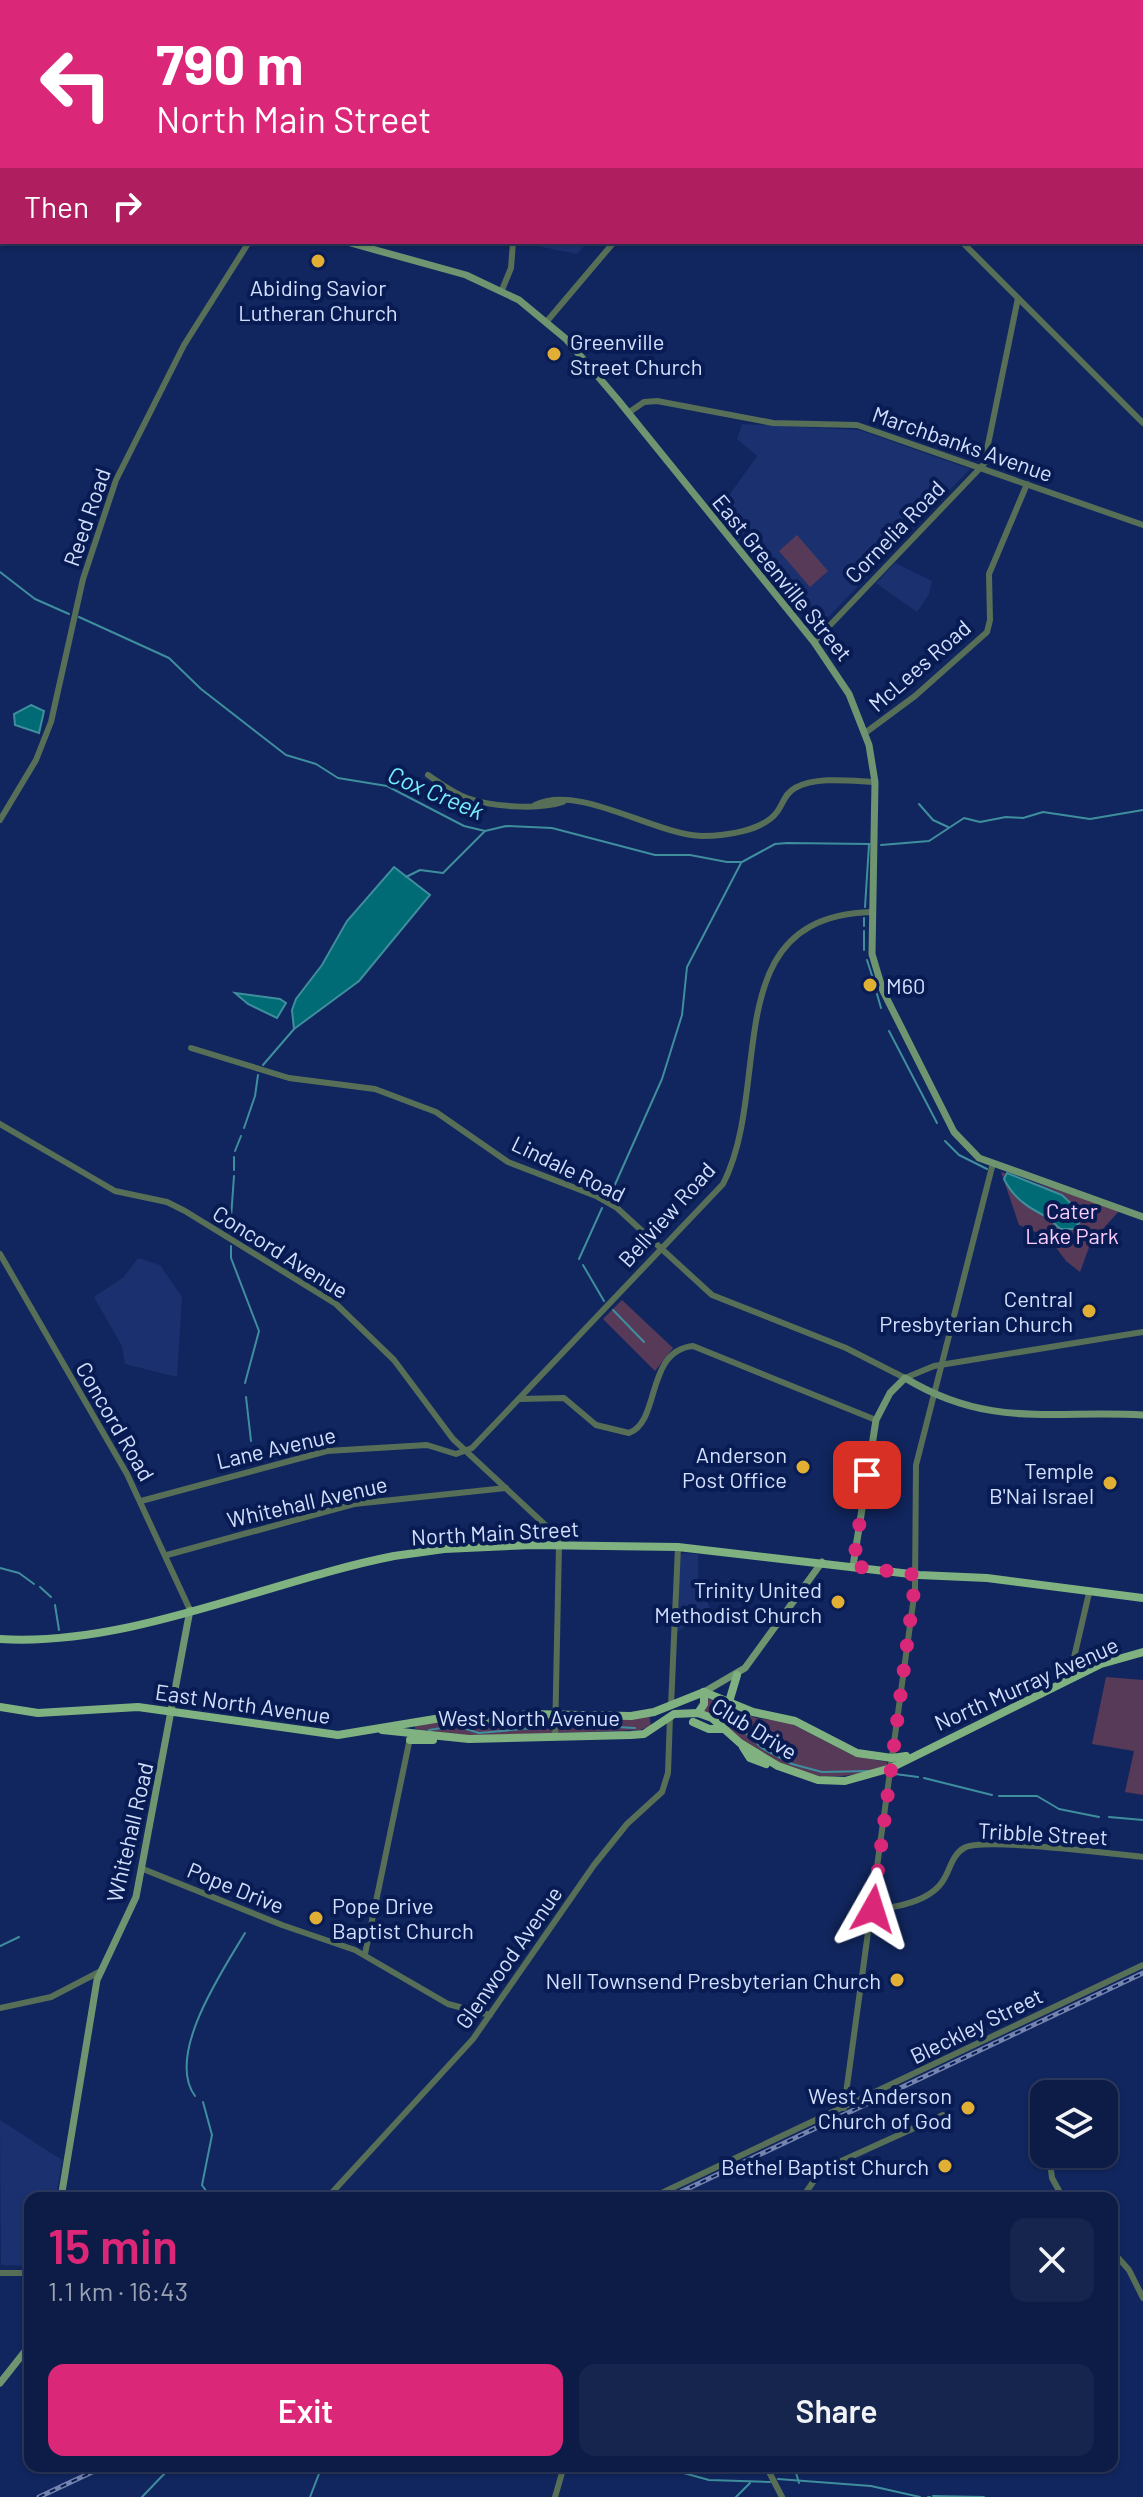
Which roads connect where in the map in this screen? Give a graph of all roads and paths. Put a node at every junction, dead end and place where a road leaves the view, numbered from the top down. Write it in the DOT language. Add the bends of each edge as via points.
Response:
graph roads {
  1 [pos="248,244"];
  2 [pos="354,244"];
  3 [pos="513,244"];
  4 [pos="612,244"];
  5 [pos="964,244"];
  6 [pos="502,290"];
  7 [pos="1018,298"];
  8 [pos="548,320"];
  9 [pos="628,413"];
  10 [pos="1143,423"];
  11 [pos="980,468"];
  12 [pos="1027,484"];
  13 [pos="1143,525"];
  14 [pos="814,642"];
  15 [pos="865,733"];
  16 [pos="428,775"];
  17 [pos="875,782"];
  18 [pos="0,820"];
  19 [pos="872,912"];
  20 [pos="191,1048"];
  21 [pos="0,1124"];
  22 [pos="993,1163"];
  23 [pos="1143,1217"];
  24 [pos="661,1249"];
  25 [pos="0,1254"];
  26 [pos="1143,1332"];
  27 [pos="939,1365"];
  28 [pos="905,1378"];
  29 [pos="932,1392"];
  30 [pos="519,1399"];
  31 [pos="1143,1415"];
  32 [pos="876,1420"];
  33 [pos="467,1451"];
  34 [pos="506,1488"];
  35 [pos="141,1501"];
  36 [pos="559,1545"];
  37 [pos="678,1547"];
  38 [pos="167,1555"];
  39 [pos="822,1562"];
  40 [pos="853,1566"];
  41 [pos="917,1573"];
  42 [pos="1089,1593"];
  43 [pos="1143,1598"];
  44 [pos="190,1610"];
  45 [pos="0,1639"];
  46 [pos="1143,1652"];
  47 [pos="737,1675"];
  48 [pos="1069,1680"];
  49 [pos="704,1692"];
  50 [pos="729,1702"];
  51 [pos="0,1707"];
  52 [pos="173,1711"];
  53 [pos="670,1711"];
  54 [pos="654,1712"];
  55 [pos="555,1715"];
  56 [pos="695,1715"];
  57 [pos="656,1728"];
  58 [pos="382,1730"];
  59 [pos="411,1732"];
  60 [pos="555,1737"];
  61 [pos="892,1763"];
  62 [pos="1143,1857"];
  63 [pos="143,1869"];
  64 [pos="873,1909"];
  65 [pos="365,1954"];
  66 [pos="1143,1965"];
  67 [pos="101,1971"];
  68 [pos="0,2008"];
  69 [pos="490,2015"];
  70 [pos="844,2108"];
  71 [pos="943,2115"];
  72 [pos="1051,2168"];
  73 [pos="62,2192"];
  74 [pos="333,2192"];
  75 [pos="664,2192"];
  76 [pos="806,2192"];
  77 [pos="1060,2192"];
  78 [pos="1118,2258"];
  79 [pos="0,2273"];
  80 [pos="24,2273"];
  81 [pos="1143,2298"];
  82 [pos="24,2353"];
  83 [pos="0,2383"];
  84 [pos="562,2472"];
  85 [pos="769,2472"];
  86 [pos="555,2497"];
  87 [pos="782,2497"];
  1 -- 18 [label="street, Reed Road" via="184,345 116,480 78,599 51,722 36,760"];
  2 -- 6 [label="main road, East Greenville Street" via="455,271"];
  3 -- 6 [label="street"];
  4 -- 8 [label="street"];
  5 -- 7 [label="street"];
  6 -- 8 [label="main road, East Greenville Street"];
  7 -- 10 [label="street"];
  7 -- 11 [label="street"];
  8 -- 9 [label="main road, East Greenville Street"];
  9 -- 11 [label="street, Marchbanks Avenue" via="644,402 657,401 773,423 843,423"];
  9 -- 14 [label="main road, East Greenville Street"];
  11 -- 12 [label="street, Marchbanks Avenue"];
  11 -- 14 [label="street, Cornelia Road"];
  12 -- 13 [label="street, Marchbanks Avenue"];
  12 -- 15 [label="street, McLees Road" via="989,574 987,632"];
  14 -- 15 [label="main road, East Greenville Street" via="846,688"];
  15 -- 17 [label="main road, East Greenville Street"];
  16 -- 17 [label="street" via="466,798 535,805 566,800 709,836 765,822 800,786"];
  17 -- 19 [label="main road, East Greenville Street"];
  19 -- 22 [label="main road, East Greenville Street" via="871,945 883,991 954,1132 969,1150"];
  19 -- 24 [label="street, Bellview Road" via="829,916 804,928 778,953 761,995 741,1139 732,1165 723,1184"];
  20 -- 24 [label="street, Lindale Road" via="271,1073 356,1084 413,1102 519,1168 617,1208"];
  21 -- 33 [label="street, Concord Avenue" via="115,1191 185,1211 326,1296 394,1360 438,1422"];
  22 -- 23 [label="main road, East Greenville Street"];
  22 -- 27 [label="street"];
  24 -- 28 [label="street, Lindale Road" via="712,1295 846,1348"];
  24 -- 30 [label="street, Bellview Road"];
  25 -- 35 [label="street, Concord Road"];
  26 -- 27 [label="street"];
  27 -- 28 [label="street"];
  27 -- 29 [label="street"];
  28 -- 29 [label="main road"];
  28 -- 32 [label="main road"];
  29 -- 31 [label="main road" via="1001,1414"];
  29 -- 41 [label="street" via="914,1478"];
  30 -- 32 [label="street" via="564,1398 596,1425 629,1433 639,1425 668,1358 693,1346"];
  30 -- 33 [label="street, Bellview Road"];
  32 -- 40 [label="main road"];
  33 -- 34 [label="street, Concord Avenue"];
  33 -- 35 [label="street, Lane Avenue" via="456,1454 427,1445 327,1451"];
  34 -- 36 [label="street, Concord Avenue" via="556,1535"];
  34 -- 38 [label="street, Whitehall Avenue" via="354,1504"];
  35 -- 38 [label="street, Concord Road"];
  36 -- 37 [label="main road, North Main Street"];
  36 -- 44 [label="main road, North Main Street" via="394,1556"];
  36 -- 55 [label="street"];
  37 -- 39 [label="main road, North Main Street"];
  37 -- 53 [label="street, Glenwood Avenue"];
  38 -- 44 [label="street, Concord Road"];
  39 -- 40 [label="main road, North Main Street"];
  39 -- 47 [label="main road"];
  40 -- 41 [label="main road, North Main Street"];
  41 -- 42 [label="main road, North Main Street"];
  41 -- 61 [label="street"];
  42 -- 43 [label="main road, North Main Street"];
  42 -- 48 [label="street"];
  44 -- 45 [label="main road, North Main Street" via="81,1636"];
  44 -- 52 [label="main road, Whitehall Road"];
  46 -- 48 [label="main road, North Murray Avenue"];
  47 -- 49 [label="main road"];
  47 -- 50 [label="main road"];
  48 -- 61 [label="main road, North Murray Avenue"];
  49 -- 50 [label="main road"];
  49 -- 53 [label="main road"];
  49 -- 56 [label="main road" via="704,1704"];
  50 -- 61 [label="main road" via="795,1721 849,1750"];
  51 -- 52 [label="main road, East North Avenue" via="38,1713 112,1707"];
  52 -- 58 [label="main road, East North Avenue" via="338,1735"];
  52 -- 63 [label="main road, Whitehall Road"];
  53 -- 54 [label="main road"];
  53 -- 56 [label="main road"];
  53 -- 57 [label="main road"];
  53 -- 69 [label="street, Glenwood Avenue" via="668,1773 662,1792 614,1839"];
  54 -- 55 [label="main road"];
  54 -- 57 [label="main road"];
  55 -- 59 [label="main road" via="441,1718"];
  55 -- 60 [label="street"];
  56 -- 61 [label="main road, Club Drive" via="804,1776 836,1781 865,1777"];
  57 -- 60 [label="main road, West North Avenue" via="644,1734"];
  58 -- 59 [label="main road, West North Avenue"];
  59 -- 60 [label="main road, West North Avenue" via="443,1738"];
  59 -- 65 [label="street"];
  61 -- 64 [label="street"];
  62 -- 64 [label="street, Tribble Street" via="969,1846 956,1855 937,1887 900,1906"];
  63 -- 65 [label="street, Pope Drive"];
  63 -- 67 [label="main road, Whitehall Road" via="136,1897"];
  64 -- 70 [label="street"];
  65 -- 69 [label="street, Pope Drive" via="442,2001"];
  66 -- 70 [label="street, Bleckley Street"];
  67 -- 68 [label="street" via="51,1997"];
  67 -- 73 [label="main road, Whitehall Road"];
  69 -- 74 [label="street, Glenwood Avenue"];
  70 -- 75 [label="street, Bleckley Street"];
  71 -- 76 [label="street" via="828,2167"];
  72 -- 77 [label="street"];
  78 -- 81 [label="street"];
  79 -- 80 [label="street"];
  82 -- 83 [label="main road"];
  84 -- 86 [label="street"];
  85 -- 87 [label="street"];
}
